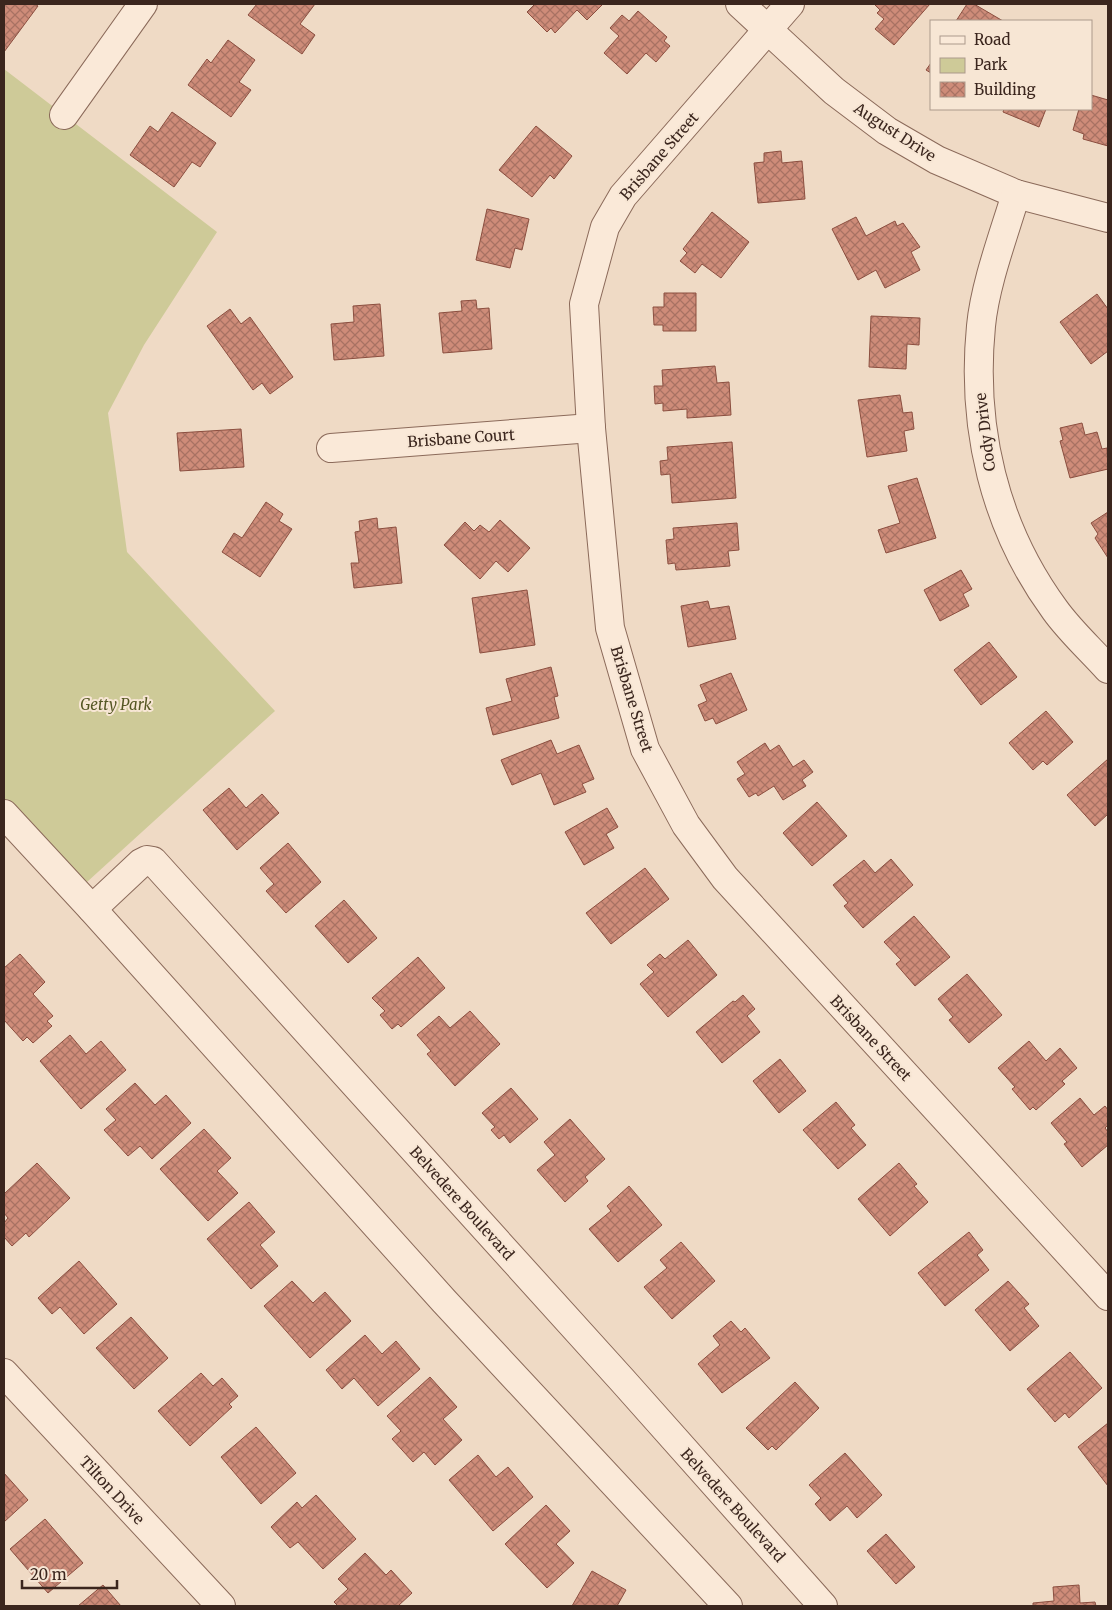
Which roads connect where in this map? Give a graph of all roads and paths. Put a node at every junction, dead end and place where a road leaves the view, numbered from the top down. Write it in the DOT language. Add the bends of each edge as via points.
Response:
graph roads {
  1 [pos="143,4"];
  2 [pos="740,4"];
  3 [pos="790,4"];
  4 [pos="769,30"];
  5 [pos="64,115"];
  6 [pos="1016,194"];
  7 [pos="1108,218"];
  8 [pos="591,428"];
  9 [pos="332,448"];
  10 [pos="1108,669"];
  11 [pos="4,814"];
  12 [pos="92,909"];
  13 [pos="1108,1296"];
  14 [pos="4,1373"];
  15 [pos="220,1606"];
  16 [pos="728,1606"];
  17 [pos="823,1606"];
  1 -- 5 [label="street"];
  2 -- 4 [label="street, August Drive"];
  3 -- 4 [label="street, Brisbane Street"];
  4 -- 6 [label="street, August Drive" via="834,91 887,131 937,160"];
  4 -- 8 [label="street, Brisbane Street" via="623,196 604,227 584,304"];
  6 -- 7 [label="street, August Drive"];
  6 -- 10 [label="street, Cody Drive" via="981,324 979,362 985,453 1007,528 1028,567 1055,611"];
  8 -- 9 [label="street, Brisbane Court"];
  8 -- 13 [label="street, Brisbane Street" via="610,628 645,749 686,824 724,878"];
  11 -- 12 [label="street"];
  12 -- 16 [label="street" via="444,1300"];
  12 -- 17 [label="street, Belvedere Boulevard" via="141,863 153,861"];
  14 -- 15 [label="street, Tilton Drive"];
}
